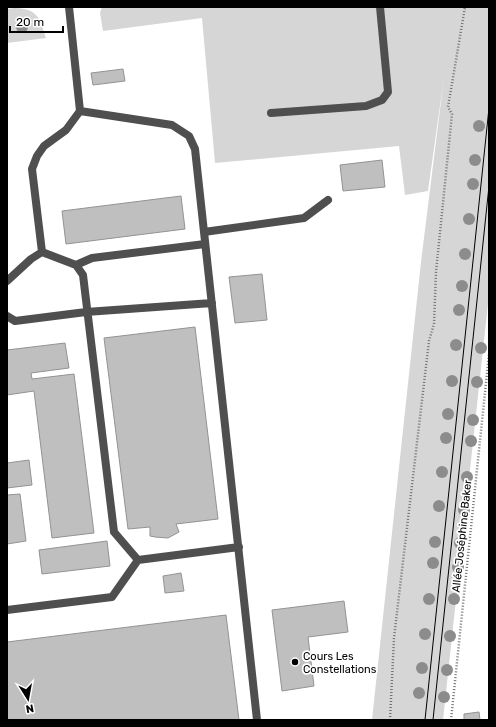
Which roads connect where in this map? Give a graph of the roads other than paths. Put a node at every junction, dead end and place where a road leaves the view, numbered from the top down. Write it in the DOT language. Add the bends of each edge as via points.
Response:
graph roads {
  1 [pos="68,7"];
  2 [pos="380,7"];
  3 [pos="80,111"];
  4 [pos="271,113"];
  5 [pos="328,200"];
  6 [pos="204,232"];
  7 [pos="206,244"];
  8 [pos="42,252"];
  9 [pos="76,265"];
  10 [pos="7,281"];
  11 [pos="212,302"];
  12 [pos="86,312"];
  13 [pos="7,316"];
  14 [pos="239,547"];
  15 [pos="138,560"];
  16 [pos="7,610"];
  17 [pos="258,720"];
  1 -- 3 [label="lane"];
  2 -- 4 [label="lane" via="388,92 382,100 366,106"];
  3 -- 6 [label="lane" via="172,126 189,136 195,150"];
  3 -- 8 [label="lane" via="66,130 44,146 32,170"];
  5 -- 6 [label="lane" via="304,218"];
  6 -- 7 [label="lane"];
  7 -- 9 [label="lane" via="92,258"];
  7 -- 11 [label="lane"];
  8 -- 9 [label="lane"];
  8 -- 10 [label="lane" via="30,259"];
  9 -- 12 [label="lane" via="82,275"];
  11 -- 12 [label="lane"];
  11 -- 14 [label="lane"];
  12 -- 13 [label="lane" via="16,321"];
  12 -- 15 [label="lane" via="114,532"];
  14 -- 15 [label="lane"];
  14 -- 17 [label="lane"];
  15 -- 16 [label="lane" via="112,597"];
}
